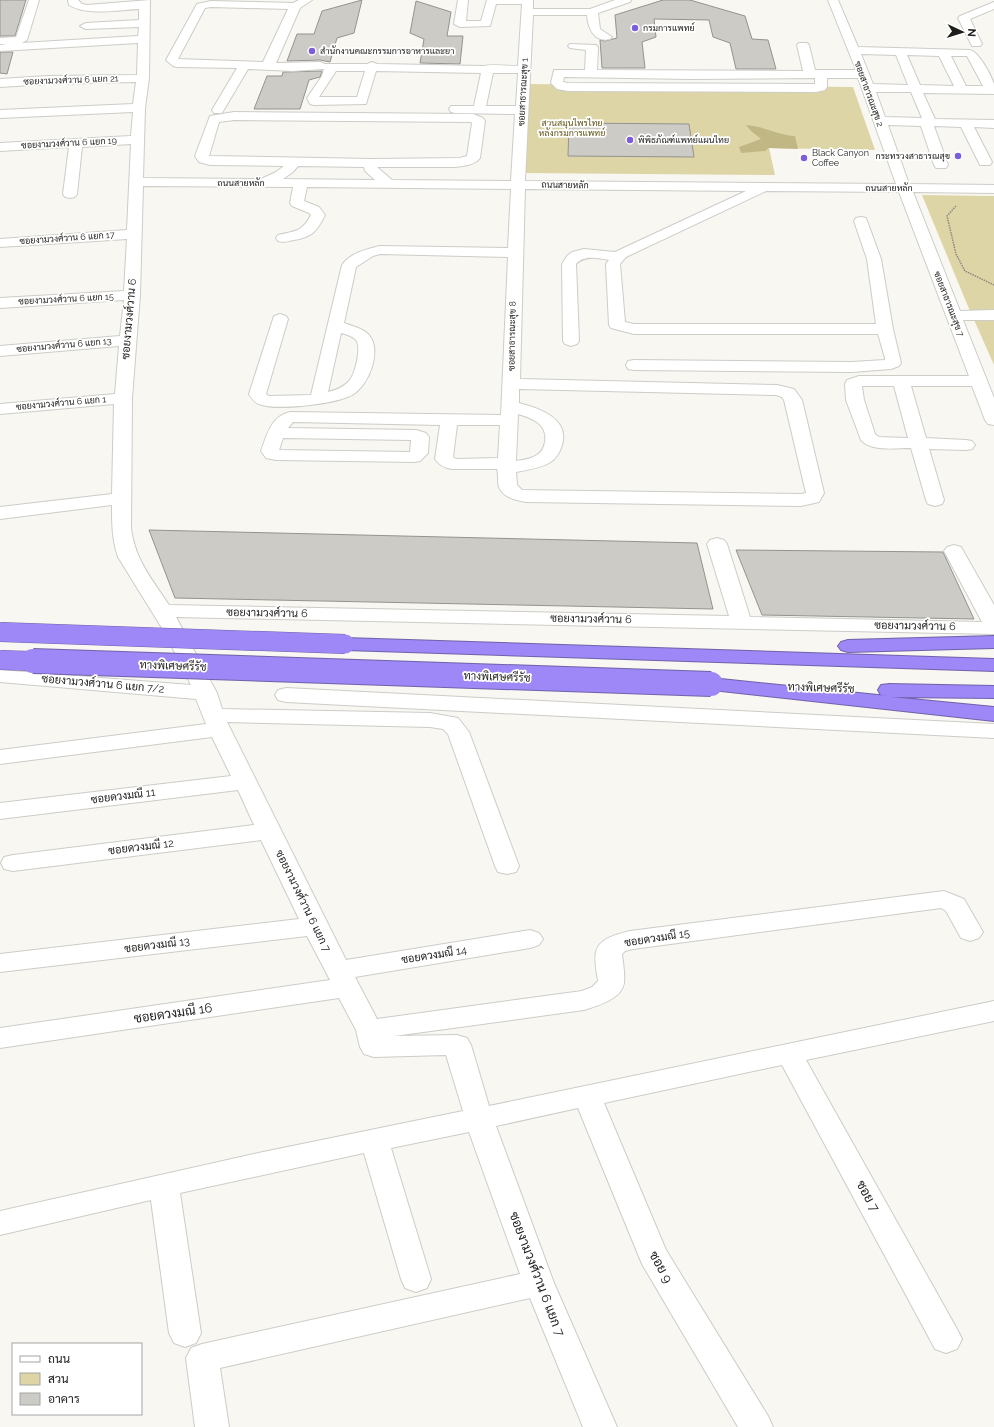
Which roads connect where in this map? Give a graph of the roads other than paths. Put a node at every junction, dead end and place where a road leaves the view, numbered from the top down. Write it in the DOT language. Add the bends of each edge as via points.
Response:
graph roads {
  1 [pos="34,0"];
  2 [pos="73,0"];
  3 [pos="307,0"];
  4 [pos="464,0"];
  5 [pos="626,0"];
  6 [pos="833,0"];
  7 [pos="492,1"];
  8 [pos="145,2"];
  9 [pos="528,5"];
  10 [pos="994,5"];
  11 [pos="295,6"];
  12 [pos="592,12"];
  13 [pos="144,23"];
  14 [pos="86,26"];
  15 [pos="606,37"];
  16 [pos="143,39"];
  17 [pos="0,44"];
  18 [pos="976,44"];
  19 [pos="803,45"];
  20 [pos="574,46"];
  21 [pos="852,50"];
  22 [pos="900,52"];
  23 [pos="943,52"];
  24 [pos="244,66"];
  25 [pos="274,66"];
  26 [pos="372,66"];
  27 [pos="327,67"];
  28 [pos="488,68"];
  29 [pos="525,71"];
  30 [pos="558,73"];
  31 [pos="591,74"];
  32 [pos="816,74"];
  33 [pos="863,74"];
  34 [pos="690,75"];
  35 [pos="143,78"];
  36 [pos="0,83"];
  37 [pos="690,88"];
  38 [pos="867,88"];
  39 [pos="916,89"];
  40 [pos="966,90"];
  41 [pos="992,90"];
  42 [pos="395,106"];
  43 [pos="139,108"];
  44 [pos="218,110"];
  45 [pos="479,110"];
  46 [pos="522,110"];
  47 [pos="0,114"];
  48 [pos="880,121"];
  49 [pos="928,123"];
  50 [pos="965,123"];
  51 [pos="990,124"];
  52 [pos="138,140"];
  53 [pos="76,143"];
  54 [pos="0,147"];
  55 [pos="293,162"];
  56 [pos="985,162"];
  57 [pos="372,163"];
  58 [pos="941,165"];
  59 [pos="136,182"];
  60 [pos="262,183"];
  61 [pos="301,183"];
  62 [pos="388,184"];
  63 [pos="518,185"];
  64 [pos="764,188"];
  65 [pos="904,188"];
  66 [pos="994,189"];
  67 [pos="70,194"];
  68 [pos="861,221"];
  69 [pos="135,234"];
  70 [pos="283,238"];
  71 [pos="0,243"];
  72 [pos="514,253"];
  73 [pos="619,257"];
  74 [pos="132,296"];
  75 [pos="0,303"];
  76 [pos="994,315"];
  77 [pos="954,316"];
  78 [pos="280,319"];
  79 [pos="336,326"];
  80 [pos="885,329"];
  81 [pos="128,340"];
  82 [pos="571,341"];
  83 [pos="0,351"];
  84 [pos="634,365"];
  85 [pos="979,381"];
  86 [pos="901,382"];
  87 [pos="512,384"];
  88 [pos="123,398"];
  89 [pos="318,400"];
  90 [pos="0,409"];
  91 [pos="510,413"];
  92 [pos="449,420"];
  93 [pos="994,420"];
  94 [pos="277,433"];
  95 [pos="920,444"];
  96 [pos="966,445"];
  97 [pos="506,466"];
  98 [pos="122,498"];
  99 [pos="936,500"];
  100 [pos="0,513"];
  101 [pos="717,544"];
  102 [pos="954,551"];
  103 [pos="162,611"];
  104 [pos="741,622"];
  105 [pos="994,624"];
  106 [pos="994,628"];
  107 [pos="0,632"];
  108 [pos="994,642"];
  109 [pos="699,655"];
  110 [pos="0,660"];
  111 [pos="994,665"];
  112 [pos="0,676"];
  113 [pos="711,684"];
  114 [pos="994,692"];
  115 [pos="286,695"];
  116 [pos="213,712"];
  117 [pos="994,714"];
  118 [pos="994,731"];
  119 [pos="0,757"];
  120 [pos="245,782"];
  121 [pos="0,811"];
  122 [pos="269,830"];
  123 [pos="13,863"];
  124 [pos="506,866"];
  125 [pos="315,926"];
  126 [pos="970,932"];
  127 [pos="530,939"];
  128 [pos="0,963"];
  129 [pos="342,979"];
  130 [pos="994,1011"];
  131 [pos="369,1030"];
  132 [pos="0,1038"];
  133 [pos="789,1053"];
  134 [pos="587,1096"];
  135 [pos="480,1119"];
  136 [pos="374,1140"];
  137 [pos="164,1185"];
  138 [pos="0,1223"];
  139 [pos="416,1279"];
  140 [pos="539,1283"];
  141 [pos="185,1333"];
  142 [pos="946,1339"];
  143 [pos="212,1427"];
  144 [pos="600,1427"];
  145 [pos="756,1427"];
  1 -- 17 [label="street" via="21,40"];
  2 -- 8 [label="street" via="78,6 87,8"];
  3 -- 11 [label="street"];
  4 -- 7 [label="street" via="460,24 466,25 486,24"];
  5 -- 12 [label="street"];
  6 -- 21 [label="street, ซอยสาธารณะสุข 2"];
  7 -- 9 [label="street"];
  8 -- 13 [label="street, ซอยงามวงศ์วาน 6"];
  9 -- 12 [label="street"];
  9 -- 29 [label="street, ซอยสาธารณะสุข 1"];
  10 -- 18 [label="street" via="964,18"];
  11 -- 24 [label="street" via="201,6 172,60 177,63"];
  11 -- 25 [label="street" via="268,64"];
  12 -- 15 [label="street" via="594,29"];
  13 -- 14 [label="street"];
  13 -- 16 [label="street, ซอยงามวงศ์วาน 6"];
  16 -- 17 [label="street"];
  16 -- 35 [label="street, ซอยงามวงศ์วาน 6"];
  19 -- 32 [label="street"];
  20 -- 31 [label="street" via="592,47"];
  21 -- 22 [label="street"];
  21 -- 33 [label="street, ซอยสาธารณะสุข 2"];
  22 -- 23 [label="street"];
  22 -- 39 [label="street"];
  23 -- 40 [label="street"];
  23 -- 41 [label="street" via="970,53"];
  24 -- 25 [label="street"];
  24 -- 44 [label="street"];
  25 -- 27 [label="street"];
  26 -- 27 [label="street"];
  26 -- 27 [label="street" via="362,101 314,101 316,90 330,75"];
  26 -- 28 [label="street"];
  28 -- 29 [label="street"];
  28 -- 45 [label="street"];
  29 -- 30 [label="street"];
  29 -- 46 [label="street, ซอยสาธารณะสุข 1"];
  30 -- 31 [label="street"];
  30 -- 37 [label="street" via="557,83 564,86"];
  31 -- 34 [label="street"];
  32 -- 33 [label="street"];
  32 -- 34 [label="street"];
  32 -- 37 [label="street" via="821,87"];
  33 -- 38 [label="street, ซอยสาธารณะสุข 2"];
  34 -- 37 [label="street"];
  35 -- 36 [label="street, ซอยงามวงศ์วาน 6 แยก 21"];
  35 -- 43 [label="street, ซอยงามวงศ์วาน 6"];
  38 -- 39 [label="street"];
  38 -- 48 [label="street, ซอยสาธารณะสุข 2"];
  39 -- 40 [label="street"];
  39 -- 49 [label="street"];
  40 -- 41 [label="street"];
  40 -- 51 [label="street"];
  42 -- 45 [label="street"];
  43 -- 47 [label="street"];
  43 -- 52 [label="street, ซอยงามวงศ์วาน 6"];
  45 -- 46 [label="street"];
  46 -- 63 [label="street, ซอยสาธารณะสุข 1"];
  48 -- 49 [label="street"];
  48 -- 65 [label="street, ซอยสาธารณะสุข 2"];
  49 -- 50 [label="street"];
  49 -- 58 [label="street"];
  50 -- 51 [label="street"];
  50 -- 56 [label="street"];
  52 -- 53 [label="street, ซอยงามวงศ์วาน 6 แยก 19"];
  52 -- 59 [label="street, ซอยงามวงศ์วาน 6"];
  53 -- 54 [label="street, ซอยงามวงศ์วาน 6 แยก 19"];
  53 -- 67 [label="street"];
  55 -- 57 [label="street"];
  55 -- 57 [label="street" via="210,161 202,156 214,119 224,116 473,118 479,121 473,158 469,160 455,163"];
  55 -- 60 [label="street" via="283,174"];
  57 -- 62 [label="street" via="370,168"];
  59 -- 60 [label="street, ถนนสายหลัก"];
  59 -- 69 [label="street, ซอยงามวงศ์วาน 6"];
  60 -- 61 [label="street, ถนนสายหลัก"];
  61 -- 62 [label="street, ถนนสายหลัก"];
  61 -- 70 [label="street" via="297,203 314,210 318,215 309,230"];
  62 -- 63 [label="street, ถนนสายหลัก"];
  63 -- 64 [label="street, ถนนสายหลัก"];
  63 -- 72 [label="street, ซอยสาธารณะสุข 8"];
  64 -- 65 [label="street, ถนนสายหลัก"];
  64 -- 73 [label="street"];
  65 -- 66 [label="street, ถนนสายหลัก"];
  65 -- 77 [label="street, ซอยสาธารณะสุข 7"];
  68 -- 80 [label="street" via="874,259"];
  69 -- 71 [label="street, ซอยงามวงศ์วาน 6 แยก 17"];
  69 -- 74 [label="street, ซอยงามวงศ์วาน 6"];
  72 -- 79 [label="street" via="380,250 368,253 350,265"];
  72 -- 87 [label="street, ซอยสาธารณะสุข 8"];
  73 -- 80 [label="street" via="613,264 617,325 623,328"];
  73 -- 82 [label="street" via="578,254 571,259"];
  74 -- 75 [label="street, ซอยงามวงศ์วาน 6 แยก 15"];
  74 -- 81 [label="street, ซอยงามวงศ์วาน 6"];
  76 -- 77 [label="street"];
  77 -- 85 [label="street, ซอยสาธารณะสุข 7"];
  78 -- 89 [label="street" via="257,394 266,400"];
  79 -- 89 [label="street"];
  79 -- 89 [label="street" via="355,332 363,338 367,346 361,377 346,392"];
  80 -- 84 [label="street" via="893,358 891,364 852,367"];
  81 -- 83 [label="street, ซอยงามวงศ์วาน 6 แยก 13"];
  81 -- 88 [label="street, ซอยงามวงศ์วาน 6"];
  85 -- 86 [label="street"];
  85 -- 93 [label="street, ซอยสาธารณะสุข 7"];
  86 -- 95 [label="street"];
  86 -- 95 [label="street" via="855,382 853,384 857,406 867,436 871,440"];
  87 -- 91 [label="street, ซอยสาธารณะสุข 8"];
  87 -- 97 [label="street, ซอยสาธารณะสุข 8" via="777,390 788,393 793,400 815,493 812,498 801,500 526,496 516,494 508,488"];
  88 -- 90 [label="street, ซอยงามวงศ์วาน 6 แยก 1"];
  88 -- 98 [label="street, ซอยงามวงศ์วาน 6"];
  91 -- 92 [label="street"];
  91 -- 97 [label="street, ซอยสาธารณะสุข 8"];
  91 -- 97 [label="street" via="532,412 553,427 554,436 552,451 543,459"];
  92 -- 94 [label="street" via="290,417 283,421"];
  92 -- 97 [label="street" via="444,459 447,462"];
  94 -- 94 [label="street" via="270,451 276,455 414,457 419,453 420,437 416,435"];
  95 -- 96 [label="street"];
  95 -- 99 [label="street"];
  98 -- 100 [label="street"];
  98 -- 103 [label="street, ซอยงามวงศ์วาน 6" via="121,528 128,557"];
  101 -- 104 [label="street"];
  102 -- 105 [label="street"];
  103 -- 104 [label="street, ซอยงามวงศ์วาน 6"];
  103 -- 116 [label="street, ซอยงามวงศ์วาน 6 แยก 7" via="187,653"];
  104 -- 106 [label="street, ซอยงามวงศ์วาน 6"];
  107 -- 109 [label="highway, bridge"];
  108 -- 109 [label="highway"];
  109 -- 111 [label="highway"];
  110 -- 113 [label="highway, ทางพิเศษศรีรัช, bridge"];
  112 -- 116 [label="street, ซอยงามวงศ์วาน 6 แยก 7/2"];
  113 -- 114 [label="highway, ทางพิเศษศรีรัช"];
  113 -- 117 [label="highway"];
  115 -- 118 [label="street"];
  116 -- 119 [label="street"];
  116 -- 120 [label="street, ซอยงามวงศ์วาน 6 แยก 7"];
  116 -- 124 [label="street" via="430,720 450,723 458,732"];
  120 -- 121 [label="street, ซอยดวงมณี 11"];
  120 -- 122 [label="street, ซอยงามวงศ์วาน 6 แยก 7"];
  122 -- 123 [label="street, ซอยดวงมณี 12"];
  122 -- 125 [label="street, ซอยงามวงศ์วาน 6 แยก 7"];
  125 -- 128 [label="street, ซอยดวงมณี 13"];
  125 -- 129 [label="street, ซอยงามวงศ์วาน 6 แยก 7"];
  126 -- 131 [label="street, ซอยดวงมณี 15" via="955,905 944,899 630,940 616,945 609,952 611,984 601,994 584,1000"];
  127 -- 129 [label="street, ซอยดวงมณี 14"];
  129 -- 131 [label="street, ซอยงามวงศ์วาน 6 แยก 7"];
  129 -- 132 [label="street, ซอยดวงมณี 16"];
  130 -- 133 [label="street"];
  131 -- 135 [label="street, ซอยงามวงศ์วาน 6 แยก 7" via="374,1047 457,1045"];
  133 -- 134 [label="street"];
  133 -- 142 [label="street, ซอย 7"];
  134 -- 135 [label="street"];
  134 -- 145 [label="street, ซอย 9" via="653,1255"];
  135 -- 136 [label="street"];
  135 -- 140 [label="street, ซอยงามวงศ์วาน 6 แยก 7"];
  136 -- 137 [label="street"];
  136 -- 139 [label="street"];
  137 -- 138 [label="street"];
  137 -- 141 [label="street"];
  140 -- 143 [label="street" via="202,1358"];
  140 -- 144 [label="street, ซอยงามวงศ์วาน 6 แยก 7"];
}
